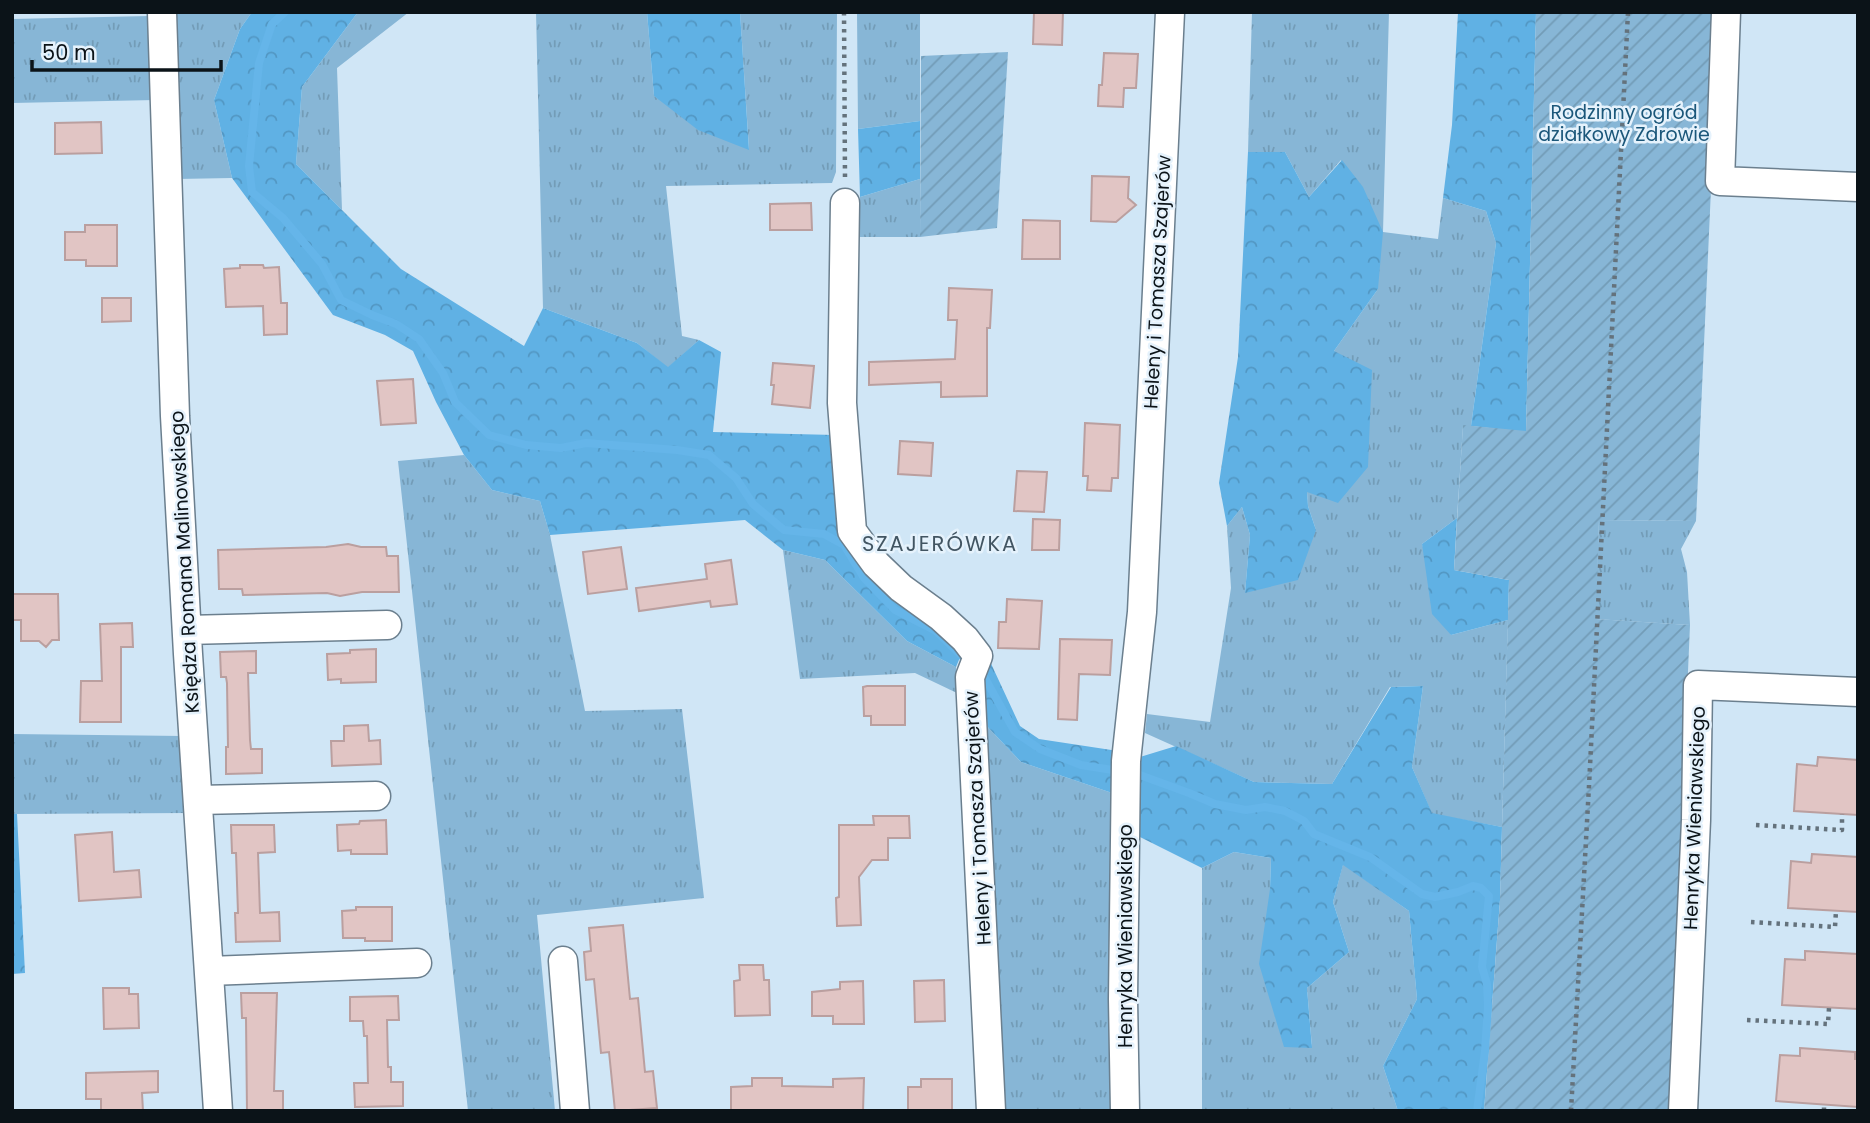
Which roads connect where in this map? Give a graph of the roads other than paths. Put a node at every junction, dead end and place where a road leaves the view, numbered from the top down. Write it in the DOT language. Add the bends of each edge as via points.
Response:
graph roads {
  1 [pos="162,12"];
  2 [pos="1170,12"];
  3 [pos="1726,12"];
  4 [pos="1858,187"];
  5 [pos="845,203"];
  6 [pos="387,625"];
  7 [pos="187,630"];
  8 [pos="1858,692"];
  9 [pos="1126,761"];
  10 [pos="376,796"];
  11 [pos="198,800"];
  12 [pos="563,961"];
  13 [pos="417,963"];
  14 [pos="209,971"];
  15 [pos="218,1111"];
  16 [pos="575,1111"];
  17 [pos="991,1111"];
  18 [pos="1125,1111"];
  19 [pos="1683,1111"];
  1 -- 7 [label="street, Księdza Romana Malinowskiego"];
  2 -- 9 [label="street, Heleny i Tomasza Szajerów" via="1142,612"];
  3 -- 4 [label="street" via="1720,181"];
  5 -- 17 [label="street, Heleny i Tomasza Szajerów" via="842,403 852,531 876,564 965,639 978,656 970,677"];
  6 -- 7 [label="street"];
  7 -- 11 [label="street, Księdza Romana Malinowskiego"];
  8 -- 19 [label="street, Henryka Wieniawskiego" via="1698,685"];
  9 -- 18 [label="street, Henryka Wieniawskiego"];
  10 -- 11 [label="street"];
  11 -- 14 [label="street, Księdza Romana Malinowskiego"];
  12 -- 16 [label="street"];
  13 -- 14 [label="street"];
  14 -- 15 [label="street, Księdza Romana Malinowskiego"];
}
